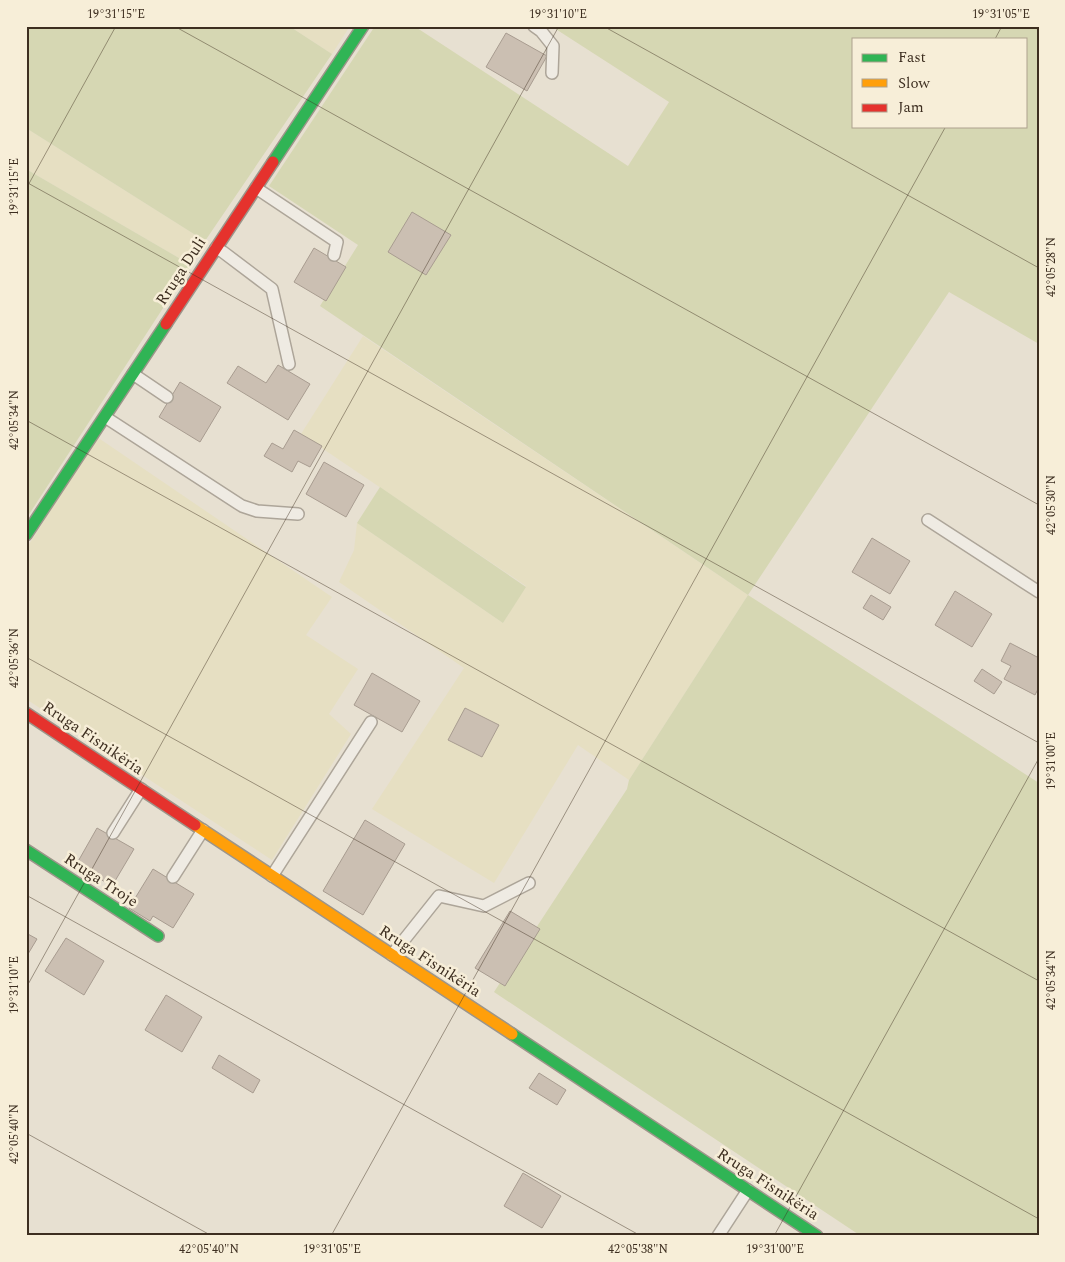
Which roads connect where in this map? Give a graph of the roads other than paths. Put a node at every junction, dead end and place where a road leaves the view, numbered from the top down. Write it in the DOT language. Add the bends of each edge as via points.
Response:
graph roads {
  1 [pos="363,26"];
  2 [pos="534,26"];
  3 [pos="552,73"];
  4 [pos="256,188"];
  5 [pos="216,248"];
  6 [pos="334,255"];
  7 [pos="289,364"];
  8 [pos="133,374"];
  9 [pos="167,397"];
  10 [pos="104,417"];
  11 [pos="298,514"];
  12 [pos="928,520"];
  13 [pos="26,535"];
  14 [pos="1039,592"];
  15 [pos="30,719"];
  16 [pos="371,722"];
  17 [pos="141,789"];
  18 [pos="203,830"];
  19 [pos="113,833"];
  20 [pos="26,850"];
  21 [pos="272,876"];
  22 [pos="172,878"];
  23 [pos="528,883"];
  24 [pos="158,936"];
  25 [pos="392,955"];
  26 [pos="748,1190"];
  27 [pos="718,1236"];
  28 [pos="817,1236"];
  1 -- 4 [label="street, Rruga Duli"];
  2 -- 3 [label="lane" via="554,46"];
  4 -- 5 [label="street, Rruga Duli"];
  4 -- 6 [label="lane" via="336,242"];
  5 -- 7 [label="lane" via="272,289"];
  5 -- 8 [label="street, Rruga Duli"];
  8 -- 9 [label="lane"];
  8 -- 10 [label="street, Rruga Duli"];
  10 -- 11 [label="lane" via="242,506 257,511"];
  10 -- 13 [label="street, Rruga Duli"];
  12 -- 14 [label="lane"];
  15 -- 17 [label="street, Rruga Fisnikëria"];
  16 -- 21 [label="lane"];
  17 -- 18 [label="street, Rruga Fisnikëria"];
  17 -- 19 [label="lane"];
  18 -- 21 [label="street, Rruga Fisnikëria"];
  18 -- 22 [label="lane"];
  20 -- 24 [label="street, Rruga Troje"];
  21 -- 25 [label="street, Rruga Fisnikëria"];
  23 -- 25 [label="lane" via="484,906 439,896"];
  25 -- 26 [label="street, Rruga Fisnikëria"];
  26 -- 27 [label="lane"];
  26 -- 28 [label="street, Rruga Fisnikëria"];
}
